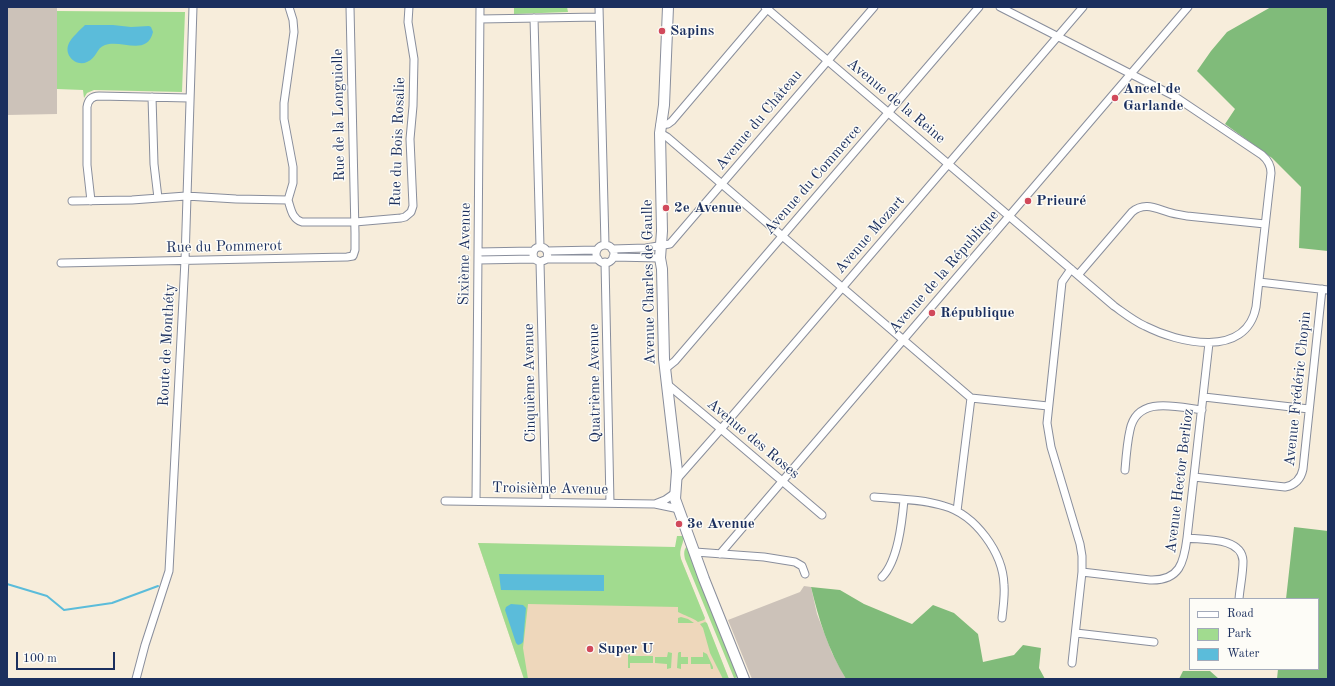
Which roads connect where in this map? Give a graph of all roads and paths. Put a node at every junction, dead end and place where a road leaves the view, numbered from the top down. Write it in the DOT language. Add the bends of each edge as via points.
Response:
graph roads {
  1 [pos="193,7"];
  2 [pos="289,7"];
  3 [pos="350,7"];
  4 [pos="409,7"];
  5 [pos="480,7"];
  6 [pos="599,7"];
  7 [pos="668,7"];
  8 [pos="874,7"];
  9 [pos="979,7"];
  10 [pos="1000,7"];
  11 [pos="1083,7"];
  12 [pos="1188,7"];
  13 [pos="767,8"];
  14 [pos="599,17"];
  15 [pos="534,18"];
  16 [pos="480,19"];
  17 [pos="1058,36"];
  18 [pos="827,60"];
  19 [pos="1130,74"];
  20 [pos="152,97"];
  21 [pos="189,98"];
  22 [pos="889,112"];
  23 [pos="660,129"];
  24 [pos="949,163"];
  25 [pos="722,184"];
  26 [pos="186,196"];
  27 [pos="158,198"];
  28 [pos="288,200"];
  29 [pos="72,201"];
  30 [pos="91,201"];
  31 [pos="1009,216"];
  32 [pos="355,222"];
  33 [pos="1265,224"];
  34 [pos="783,236"];
  35 [pos="604,245"];
  36 [pos="661,246"];
  37 [pos="540,247"];
  38 [pos="612,249"];
  39 [pos="597,250"];
  40 [pos="533,251"];
  41 [pos="547,251"];
  42 [pos="478,252"];
  43 [pos="613,257"];
  44 [pos="660,258"];
  45 [pos="598,259"];
  46 [pos="184,260"];
  47 [pos="478,260"];
  48 [pos="540,260"];
  49 [pos="605,262"];
  50 [pos="61,263"];
  51 [pos="1071,269"];
  52 [pos="1078,275"];
  53 [pos="1259,282"];
  54 [pos="843,287"];
  55 [pos="1325,290"];
  56 [pos="903,339"];
  57 [pos="1210,343"];
  58 [pos="665,369"];
  59 [pos="666,384"];
  60 [pos="971,398"];
  61 [pos="1204,398"];
  62 [pos="1048,406"];
  63 [pos="1309,409"];
  64 [pos="1202,410"];
  65 [pos="721,429"];
  66 [pos="1125,470"];
  67 [pos="1194,477"];
  68 [pos="677,479"];
  69 [pos="782,481"];
  70 [pos="675,493"];
  71 [pos="874,497"];
  72 [pos="904,500"];
  73 [pos="445,501"];
  74 [pos="476,501"];
  75 [pos="546,502"];
  76 [pos="610,504"];
  77 [pos="655,504"];
  78 [pos="679,509"];
  79 [pos="957,511"];
  80 [pos="822,515"];
  81 [pos="1187,538"];
  82 [pos="695,552"];
  83 [pos="720,554"];
  84 [pos="1082,572"];
  85 [pos="805,574"];
  86 [pos="882,577"];
  87 [pos="1239,598"];
  88 [pos="1002,618"];
  89 [pos="1076,633"];
  90 [pos="1154,642"];
  91 [pos="1072,663"];
  92 [pos="136,679"];
  93 [pos="744,679"];
  1 -- 21 [label="street, Route de Monthéty"];
  2 -- 28 [label="street" via="294,32 284,103 284,119 293,171"];
  3 -- 32 [label="street, Rue de la Longuiolle"];
  4 -- 32 [label="street, Rue du Bois Rosalie" via="408,22 414,59 410,139 412,209 409,215 403,218"];
  5 -- 16 [label="street, Sixième Avenue"];
  6 -- 14 [label="street"];
  7 -- 23 [label="main road, Avenue Charles de Gaulle" via="664,104"];
  8 -- 18 [label="street, Avenue du Château"];
  9 -- 22 [label="street, Avenue du Commerce"];
  10 -- 17 [label="street"];
  11 -- 17 [label="street, Avenue Mozart"];
  12 -- 19 [label="street, Avenue de la République"];
  13 -- 18 [label="street, Avenue de la Reine"];
  13 -- 23 [label="street" via="672,121"];
  14 -- 15 [label="street"];
  14 -- 35 [label="street"];
  15 -- 16 [label="street"];
  15 -- 37 [label="street"];
  16 -- 42 [label="street, Sixième Avenue"];
  17 -- 19 [label="street"];
  17 -- 24 [label="street, Avenue Mozart"];
  18 -- 22 [label="street, Avenue de la Reine"];
  18 -- 25 [label="street, Avenue du Château"];
  19 -- 31 [label="street, Avenue de la République"];
  19 -- 33 [label="street, Avenue de la Reine" via="1174,96 1262,155 1271,170"];
  20 -- 21 [label="street"];
  20 -- 27 [label="street"];
  20 -- 30 [label="street" via="97,96 89,100 87,165"];
  21 -- 26 [label="street, Route de Monthéty"];
  22 -- 24 [label="street, Avenue de la Reine"];
  22 -- 34 [label="street, Avenue du Commerce"];
  23 -- 25 [label="street"];
  23 -- 36 [label="main road, Avenue Charles de Gaulle"];
  24 -- 31 [label="street, Avenue de la Reine"];
  24 -- 54 [label="street, Avenue Mozart"];
  25 -- 34 [label="street"];
  25 -- 36 [label="street, Avenue du Château" via="670,244"];
  26 -- 27 [label="street"];
  26 -- 28 [label="street"];
  26 -- 46 [label="street, Route de Monthéty"];
  27 -- 30 [label="street"];
  28 -- 32 [label="street, Rue du Bois Rosalie" via="293,216 299,221"];
  29 -- 30 [label="street"];
  31 -- 51 [label="street, Avenue de la Reine"];
  31 -- 56 [label="street, Avenue de la République"];
  32 -- 46 [label="street, Rue du Pommerot" via="355,250 354,255 350,257"];
  33 -- 52 [label="street" via="1187,216 1154,207 1142,207 1132,212"];
  33 -- 53 [label="street, Avenue de la Reine"];
  34 -- 54 [label="street"];
  34 -- 58 [label="street, Avenue du Commerce" via="675,361"];
  35 -- 38 [label="street"];
  35 -- 39 [label="street"];
  36 -- 38 [label="street"];
  36 -- 44 [label="main road, Avenue Charles de Gaulle"];
  37 -- 40 [label="street"];
  37 -- 41 [label="street"];
  38 -- 43 [label="street"];
  39 -- 41 [label="street"];
  39 -- 45 [label="street"];
  40 -- 42 [label="street"];
  40 -- 48 [label="street"];
  41 -- 48 [label="street" via="548,253"];
  42 -- 47 [label="street, Sixième Avenue"];
  43 -- 44 [label="street"];
  43 -- 49 [label="street"];
  44 -- 58 [label="main road, Avenue Charles de Gaulle"];
  45 -- 48 [label="street"];
  45 -- 49 [label="street"];
  46 -- 50 [label="street, Rue du Pommerot"];
  46 -- 92 [label="street, Route de Monthéty" via="169,571"];
  47 -- 48 [label="street"];
  47 -- 74 [label="street, Sixième Avenue"];
  48 -- 75 [label="street, Cinquième Avenue"];
  49 -- 76 [label="street, Quatrième Avenue"];
  51 -- 52 [label="street, Avenue de la Reine"];
  51 -- 62 [label="street" via="1062,282"];
  52 -- 57 [label="street, Avenue de la Reine" via="1140,324 1166,335"];
  53 -- 55 [label="street"];
  53 -- 57 [label="street, Avenue de la Reine" via="1256,310 1249,324 1233,338"];
  54 -- 56 [label="street"];
  54 -- 65 [label="street, Avenue Mozart"];
  55 -- 63 [label="street, Avenue Frédéric Chopin"];
  56 -- 60 [label="street"];
  56 -- 69 [label="street, Avenue de la République"];
  57 -- 61 [label="street, Avenue Hector Berlioz"];
  58 -- 59 [label="main road, Avenue Charles de Gaulle"];
  59 -- 65 [label="street, Avenue des Roses"];
  59 -- 68 [label="main road, Avenue Charles de Gaulle"];
  60 -- 62 [label="street"];
  60 -- 79 [label="street"];
  61 -- 63 [label="street"];
  61 -- 64 [label="street, Avenue Hector Berlioz"];
  62 -- 84 [label="street" via="1048,435 1080,544"];
  63 -- 67 [label="street, Avenue Frédéric Chopin" via="1303,471 1293,484 1283,487"];
  64 -- 66 [label="street" via="1157,406 1143,409 1135,416 1131,425"];
  64 -- 67 [label="street, Avenue Hector Berlioz"];
  65 -- 68 [label="street, Avenue Mozart"];
  65 -- 69 [label="street, Avenue des Roses"];
  67 -- 81 [label="street, Avenue Hector Berlioz"];
  68 -- 70 [label="main road, Avenue Charles de Gaulle"];
  69 -- 80 [label="street, Avenue des Roses"];
  69 -- 83 [label="street, Avenue de la République"];
  70 -- 77 [label="street, Troisième Avenue"];
  70 -- 78 [label="main road, Avenue Charles de Gaulle"];
  71 -- 72 [label="street"];
  72 -- 79 [label="street" via="935,503"];
  72 -- 86 [label="street" via="900,535 890,566"];
  73 -- 74 [label="street, Troisième Avenue"];
  74 -- 75 [label="street, Troisième Avenue"];
  75 -- 76 [label="street, Troisième Avenue"];
  76 -- 77 [label="street, Troisième Avenue"];
  77 -- 78 [label="street, Troisième Avenue"];
  78 -- 82 [label="main road, Avenue Charles de Gaulle"];
  79 -- 88 [label="street" via="983,533 1001,566 1004,586"];
  81 -- 84 [label="street, Avenue Hector Berlioz" via="1182,563 1175,572 1164,578 1150,580"];
  81 -- 87 [label="street" via="1225,542 1237,549 1242,561"];
  82 -- 83 [label="street"];
  82 -- 93 [label="main road, Avenue Charles de Gaulle"];
  83 -- 85 [label="street" via="795,562 802,566"];
  84 -- 89 [label="street"];
  89 -- 90 [label="street"];
  89 -- 91 [label="street"];
}
